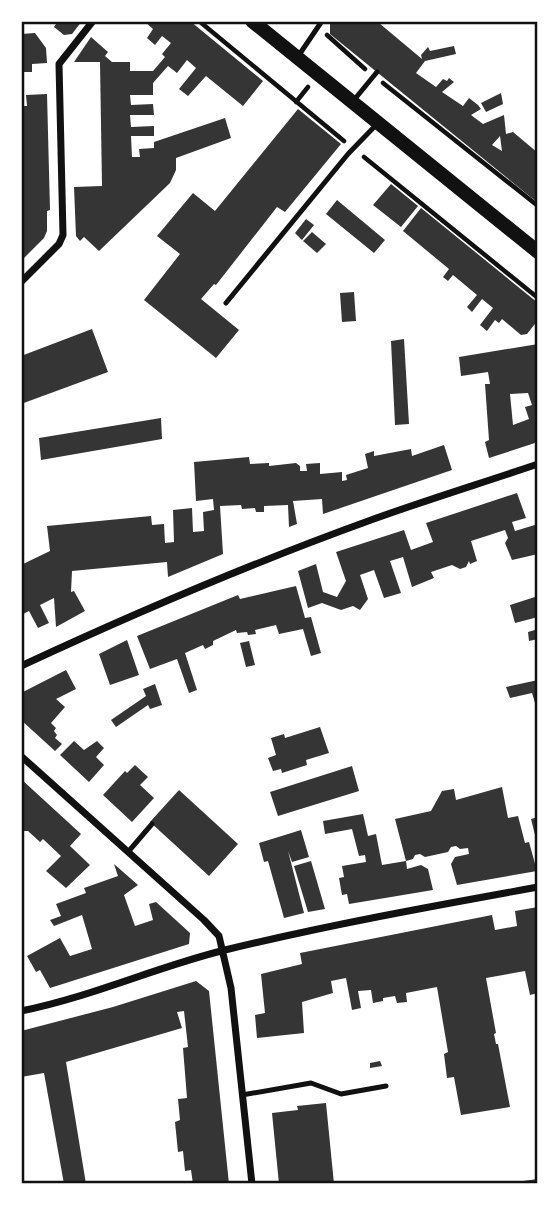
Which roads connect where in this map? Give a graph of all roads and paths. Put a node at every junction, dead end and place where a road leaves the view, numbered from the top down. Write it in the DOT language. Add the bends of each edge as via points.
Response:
graph roads {
  1 [pos="93,21"];
  2 [pos="199,21"];
  3 [pos="252,21"];
  4 [pos="320,24"];
  5 [pos="297,57"];
  6 [pos="375,74"];
  7 [pos="311,84"];
  8 [pos="296,102"];
  9 [pos="352,102"];
  10 [pos="378,123"];
  11 [pos="353,148"];
  12 [pos="538,206"];
  13 [pos="538,252"];
  14 [pos="21,282"];
  15 [pos="538,299"];
  16 [pos="226,303"];
  17 [pos="538,464"];
  18 [pos="21,666"];
  19 [pos="21,756"];
  20 [pos="152,824"];
  21 [pos="128,852"];
  22 [pos="538,887"];
  23 [pos="223,950"];
  24 [pos="21,1011"];
  25 [pos="386,1086"];
  26 [pos="242,1095"];
  27 [pos="252,1184"];
  1 -- 14 [label="street" via="59,64 63,235 60,244"];
  2 -- 8 [label="path"];
  3 -- 5 [label="main road"];
  4 -- 5 [label="lane"];
  4 -- 6 [label="path"];
  5 -- 9 [label="main road"];
  6 -- 9 [label="lane"];
  6 -- 12 [label="path"];
  7 -- 8 [label="path"];
  8 -- 11 [label="path"];
  9 -- 10 [label="main road"];
  10 -- 11 [label="lane"];
  10 -- 13 [label="main road"];
  11 -- 15 [label="path"];
  11 -- 16 [label="lane"];
  17 -- 18 [label="street" via="370,520 234,573"];
  19 -- 21 [label="street"];
  20 -- 21 [label="lane"];
  21 -- 23 [label="street" via="204,920 219,936"];
  22 -- 23 [label="street" via="305,930"];
  23 -- 24 [label="street"];
  23 -- 26 [label="street"];
  25 -- 26 [label="lane" via="341,1094 310,1083"];
  26 -- 27 [label="street"];
}
